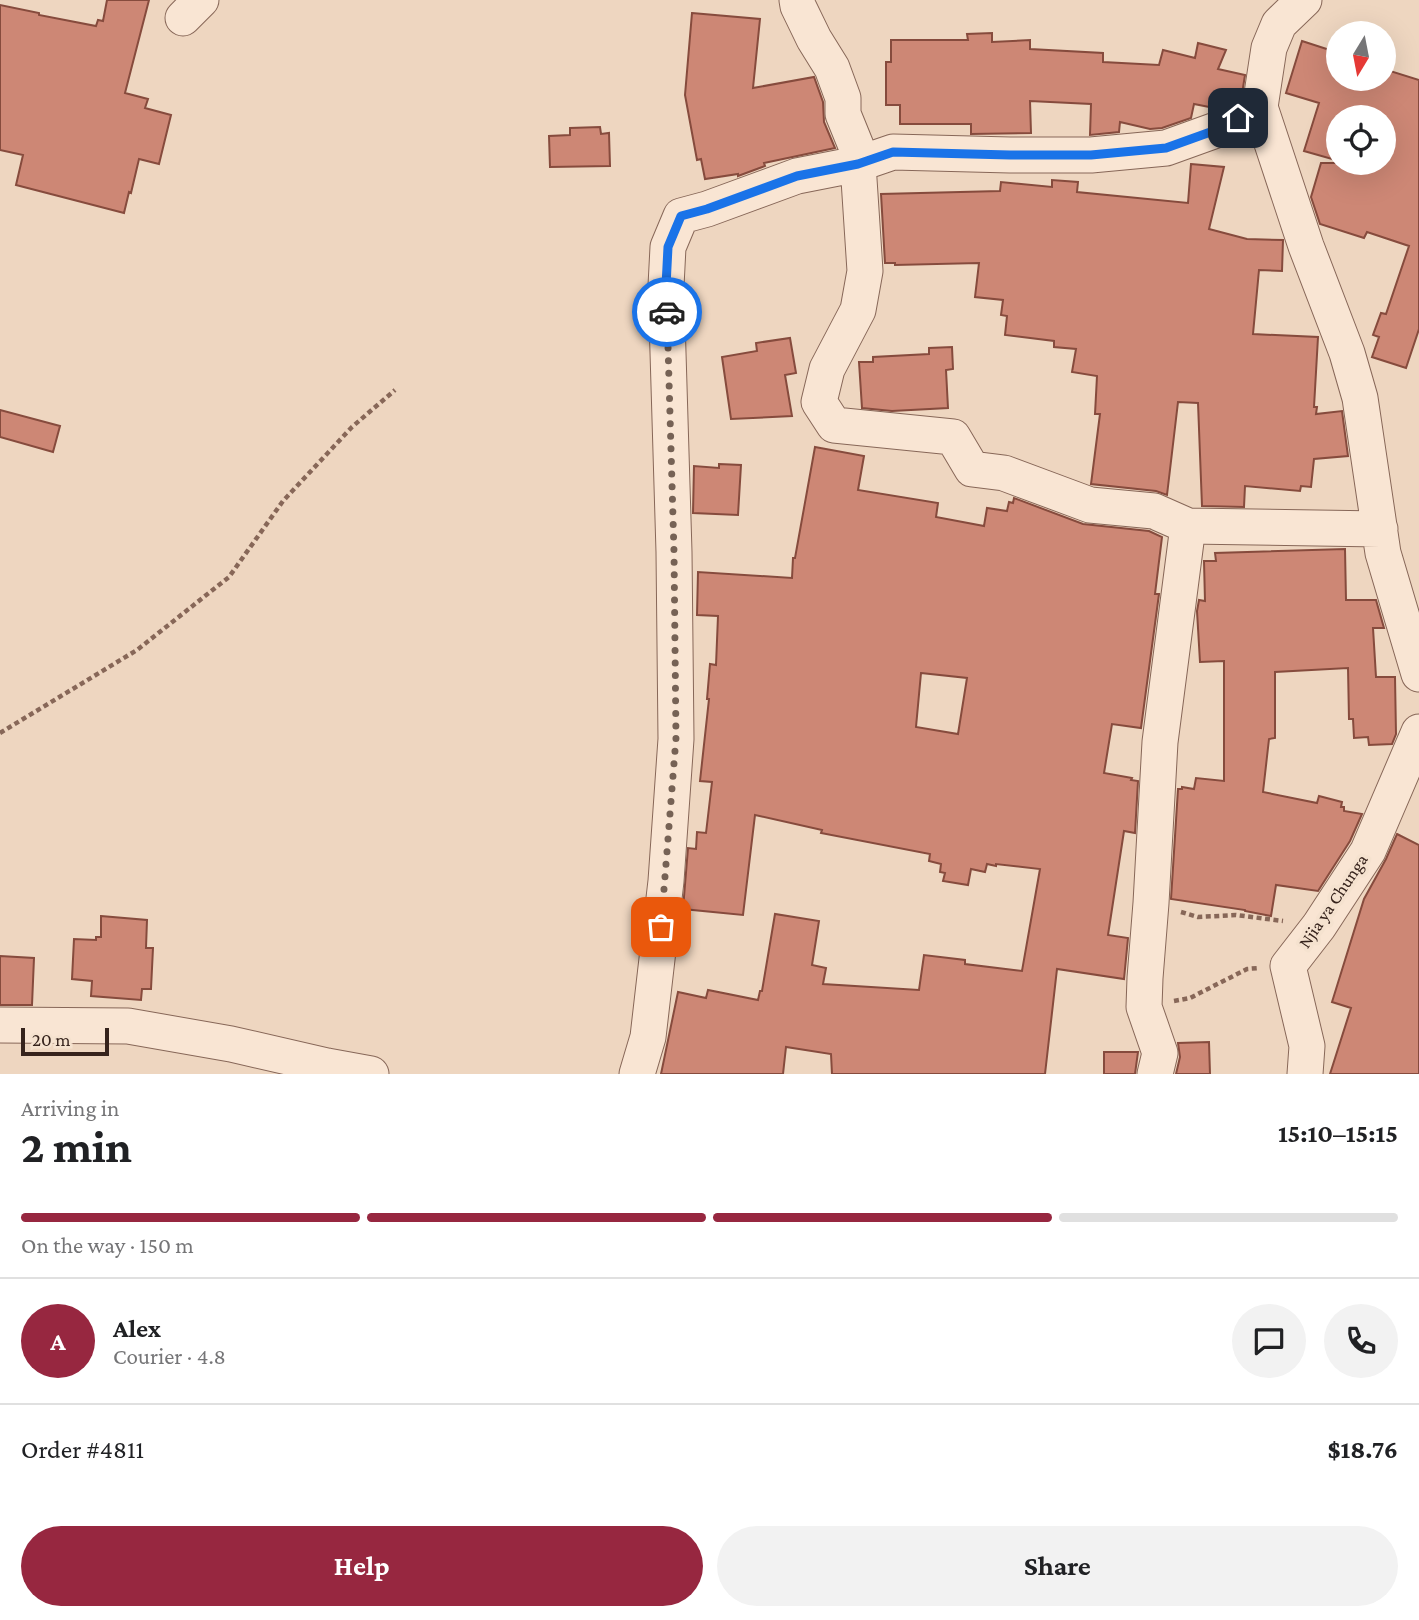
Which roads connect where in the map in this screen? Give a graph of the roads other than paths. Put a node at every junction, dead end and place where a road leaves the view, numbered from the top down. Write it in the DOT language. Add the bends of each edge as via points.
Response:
graph roads {
  1 [pos="797,0"];
  2 [pos="1304,0"];
  3 [pos="1261,107"];
  4 [pos="858,164"];
  5 [pos="1188,526"];
  6 [pos="1380,529"];
  7 [pos="1419,674"];
  8 [pos="1419,732"];
  9 [pos="0,1025"];
  10 [pos="327,1070"];
  11 [pos="371,1074"];
  12 [pos="637,1074"];
  13 [pos="1155,1074"];
  14 [pos="1305,1074"];
  1 -- 4 [label="street" via="832,68"];
  2 -- 3 [label="street" via="1279,24 1269,48"];
  3 -- 4 [label="street" via="1166,148 1091,155 893,152"];
  3 -- 6 [label="street" via="1306,246 1348,353 1360,398"];
  4 -- 5 [label="street" via="865,271 858,310 827,369 819,402 834,425 953,437 972,469 1004,473 1090,505 1154,511"];
  4 -- 12 [label="street" via="797,176 681,216 668,247 676,738 654,986 648,1037"];
  5 -- 6 [label="street"];
  5 -- 13 [label="street" via="1160,742 1144,1007 1160,1053"];
  6 -- 7 [label="street"];
  8 -- 14 [label="street, Njia ya Chunga" via="1368,851 1288,966 1307,1046"];
  9 -- 10 [label="street" via="128,1026 231,1044"];
  10 -- 11 [label="street"];
}
